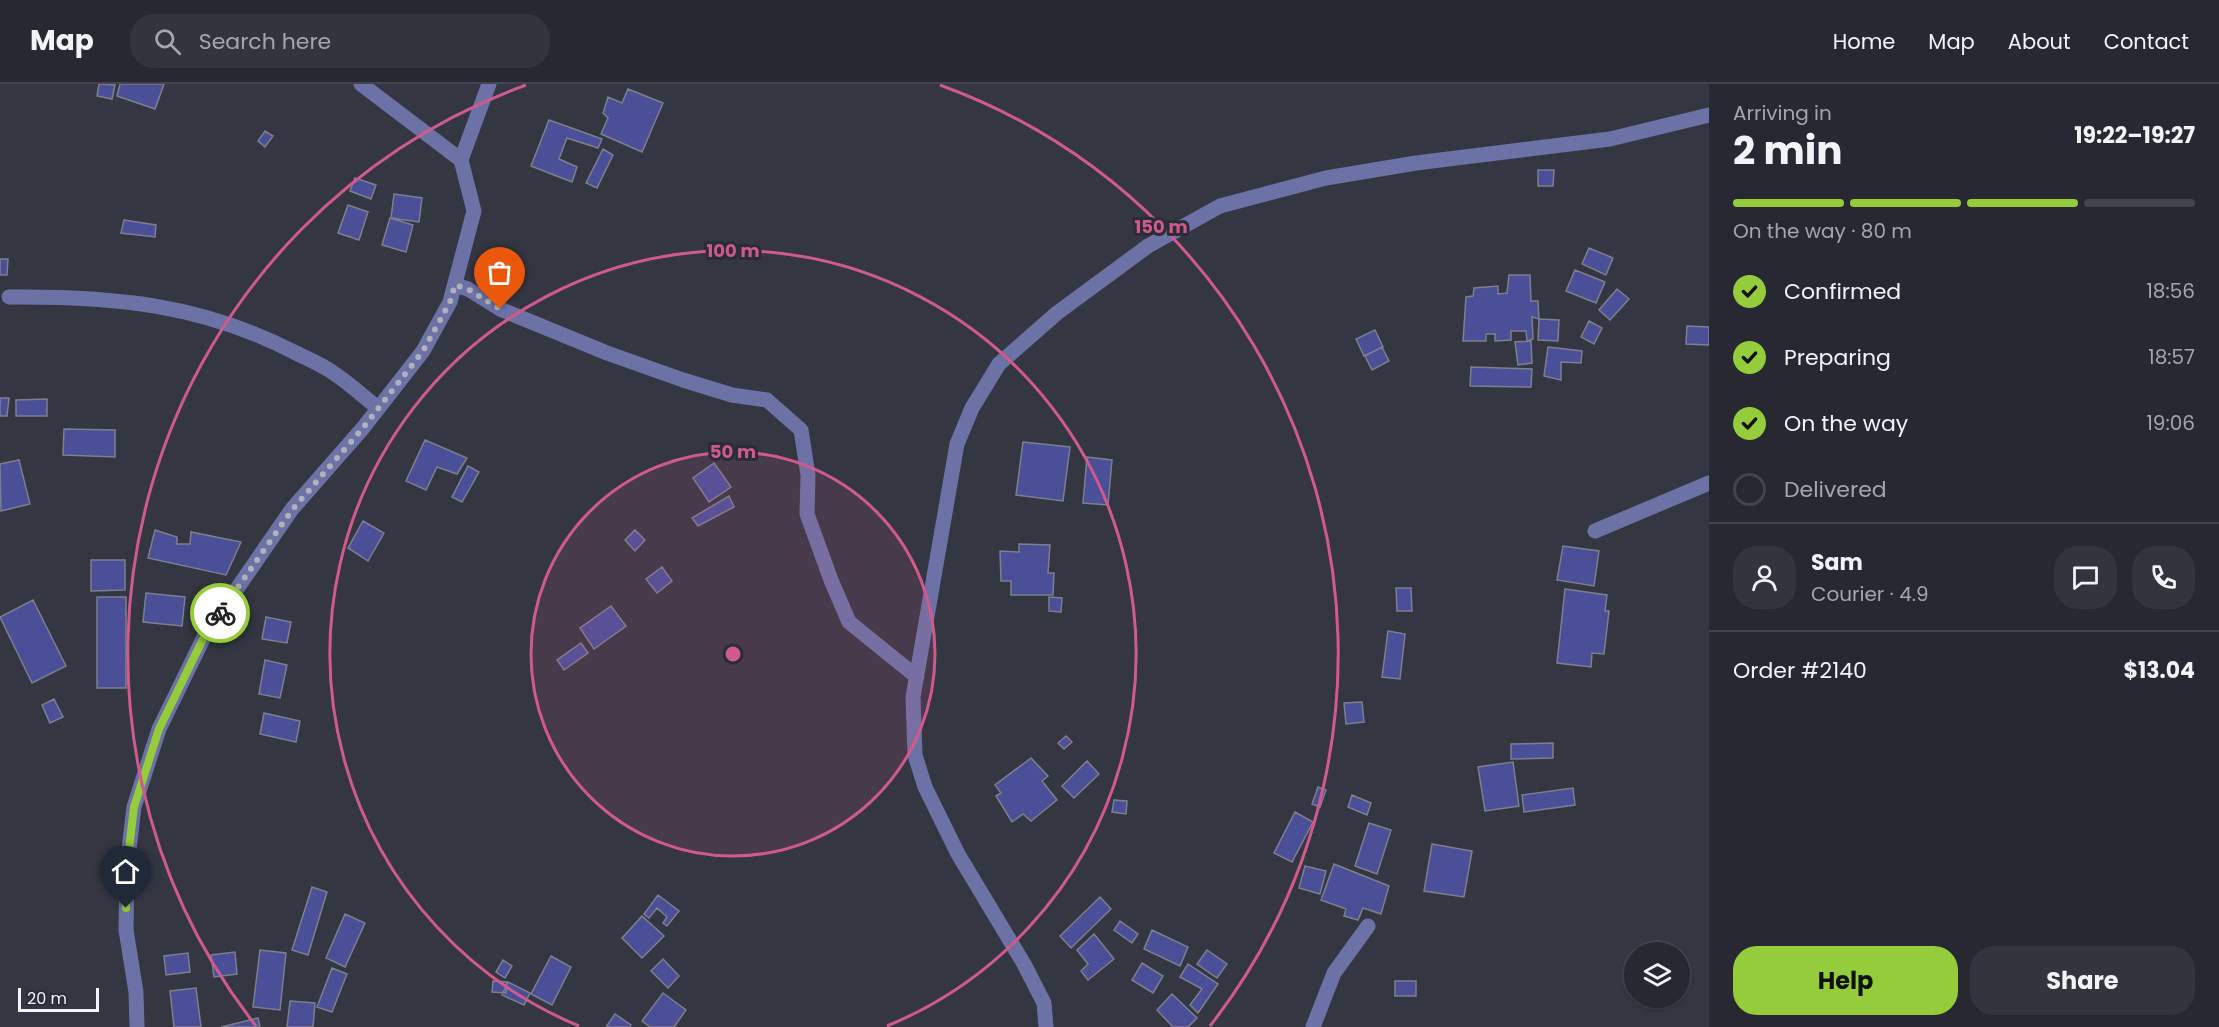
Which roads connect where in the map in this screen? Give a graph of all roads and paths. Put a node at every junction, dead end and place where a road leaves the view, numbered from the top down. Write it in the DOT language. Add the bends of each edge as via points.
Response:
graph roads {
  1 [pos="361,84"];
  2 [pos="489,84"];
  3 [pos="1709,115"];
  4 [pos="461,160"];
  5 [pos="455,285"];
  6 [pos="9,297"];
  7 [pos="378,408"];
  8 [pos="1709,483"];
  9 [pos="1595,531"];
  10 [pos="917,677"];
  11 [pos="1368,926"];
  12 [pos="137,1027"];
  13 [pos="1046,1027"];
  14 [pos="1313,1027"];
  1 -- 4 [label="street"];
  2 -- 4 [label="street"];
  3 -- 10 [label="street" via="1610,139 1326,178 1220,206 1148,246 999,364 972,408 957,444"];
  4 -- 5 [label="street" via="474,211"];
  5 -- 7 [label="street" via="423,351"];
  5 -- 10 [label="street" via="500,309 607,352 732,395 768,400 801,430 808,475 807,514 849,622"];
  6 -- 7 [label="street" via="120,300 160,306 245,330 334,373"];
  7 -- 12 [label="street" via="292,510 205,635 159,729 134,807 127,866 126,930"];
  8 -- 9 [label="street"];
  10 -- 13 [label="street" via="913,697 915,755 925,787 958,854 1044,1003"];
  11 -- 14 [label="street" via="1334,973"];
}
